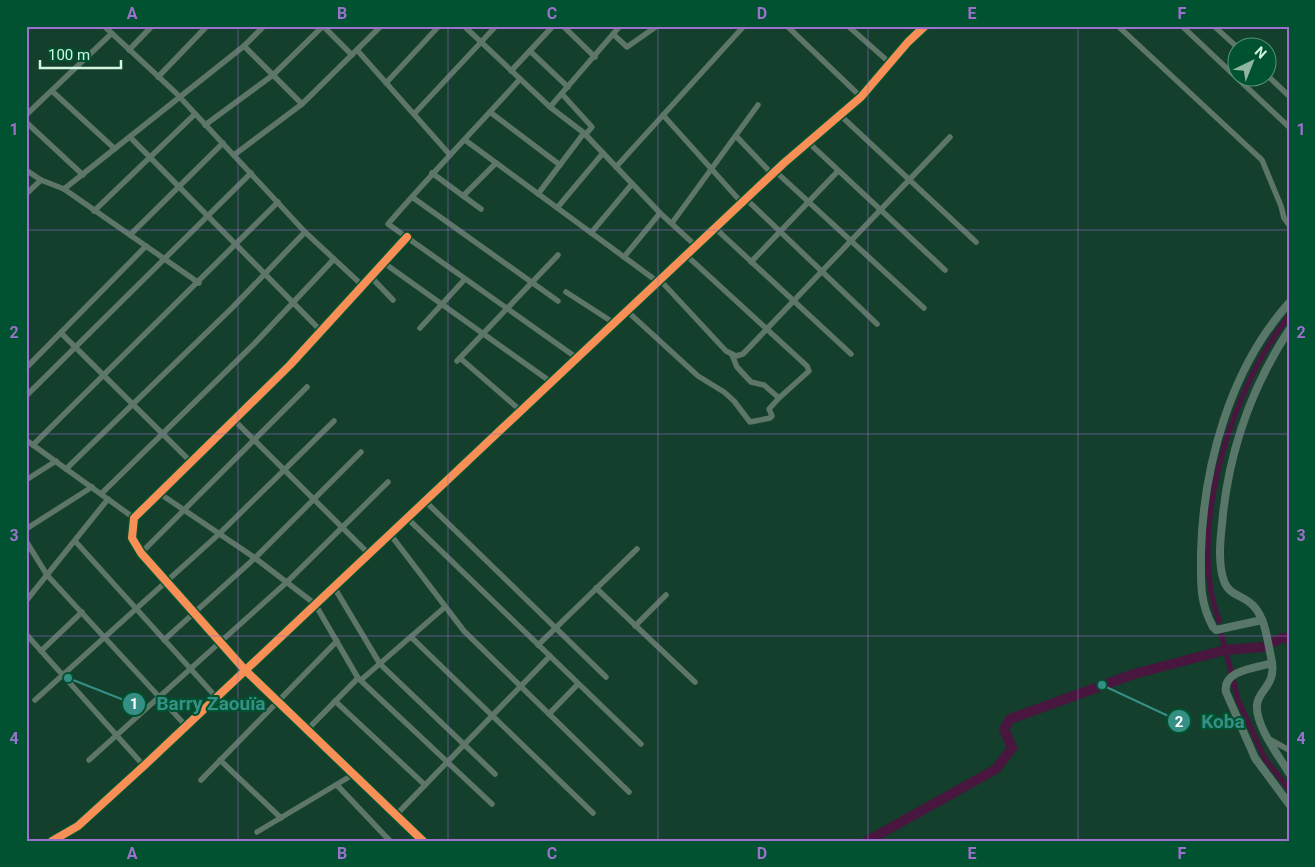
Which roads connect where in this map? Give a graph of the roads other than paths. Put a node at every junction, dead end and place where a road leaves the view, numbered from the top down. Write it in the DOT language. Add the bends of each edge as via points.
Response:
graph roads {
  1 [pos="104,26"];
  2 [pos="152,26"];
  3 [pos="207,26"];
  4 [pos="264,26"];
  5 [pos="381,26"];
  6 [pos="439,26"];
  7 [pos="464,26"];
  8 [pos="496,26"];
  9 [pos="553,26"];
  10 [pos="563,26"];
  11 [pos="620,26"];
  12 [pos="657,26"];
  13 [pos="744,26"];
  14 [pos="787,26"];
  15 [pos="848,26"];
  16 [pos="925,26"];
  17 [pos="1118,26"];
  18 [pos="1182,26"];
  19 [pos="1214,26"];
  20 [pos="111,34"];
  21 [pos="614,34"];
  22 [pos="1228,39"];
  23 [pos="481,42"];
  24 [pos="244,46"];
  25 [pos="129,50"];
  26 [pos="357,50"];
  27 [pos="530,50"];
  28 [pos="352,55"];
  29 [pos="595,56"];
  30 [pos="890,63"];
  31 [pos="511,70"];
  32 [pos="273,75"];
  33 [pos="158,77"];
  34 [pos="520,79"];
  35 [pos="386,83"];
  36 [pos="1278,86"];
  37 [pos="568,87"];
  38 [pos="52,91"];
  39 [pos="562,94"];
  40 [pos="1289,96"];
  41 [pos="180,97"];
  42 [pos="861,97"];
  43 [pos="302,104"];
  44 [pos="758,105"];
  45 [pos="550,107"];
  46 [pos="490,112"];
  47 [pos="195,114"];
  48 [pos="414,114"];
  49 [pos="26,115"];
  50 [pos="663,115"];
  51 [pos="840,115"];
  52 [pos="26,122"];
  53 [pos="206,125"];
  54 [pos="1289,127"];
  55 [pos="585,134"];
  56 [pos="736,136"];
  57 [pos="130,137"];
  58 [pos="950,137"];
  59 [pos="466,140"];
  60 [pos="808,142"];
  61 [pos="222,143"];
  62 [pos="115,149"];
  63 [pos="603,153"];
  64 [pos="450,154"];
  65 [pos="234,155"];
  66 [pos="150,157"];
  67 [pos="496,163"];
  68 [pos="560,165"];
  69 [pos="616,167"];
  70 [pos="712,169"];
  71 [pos="26,170"];
  72 [pos="838,170"];
  73 [pos="250,173"];
  74 [pos="432,173"];
  75 [pos="774,173"];
  76 [pos="83,175"];
  77 [pos="41,180"];
  78 [pos="910,180"];
  79 [pos="632,184"];
  80 [pos="179,186"];
  81 [pos="64,189"];
  82 [pos="26,194"];
  83 [pos="538,194"];
  84 [pos="463,196"];
  85 [pos="412,197"];
  86 [pos="744,201"];
  87 [pos="278,202"];
  88 [pos="808,202"];
  89 [pos="557,208"];
  90 [pos="481,209"];
  91 [pos="94,210"];
  92 [pos="881,210"];
  93 [pos="660,213"];
  94 [pos="207,216"];
  95 [pos="672,223"];
  96 [pos="1289,225"];
  97 [pos="714,228"];
  98 [pos="305,232"];
  99 [pos="780,232"];
  100 [pos="591,233"];
  101 [pos="130,235"];
  102 [pos="407,238"];
  103 [pos="851,241"];
  104 [pos="976,242"];
  105 [pos="236,245"];
  106 [pos="146,246"];
  107 [pos="696,246"];
  108 [pos="558,255"];
  109 [pos="686,255"];
  110 [pos="624,257"];
  111 [pos="164,258"];
  112 [pos="334,259"];
  113 [pos="751,262"];
  114 [pos="384,263"];
  115 [pos="945,270"];
  116 [pos="822,272"];
  117 [pos="264,274"];
  118 [pos="371,277"];
  119 [pos="466,279"];
  120 [pos="659,281"];
  121 [pos="532,282"];
  122 [pos="199,283"];
  123 [pos="363,286"];
  124 [pos="566,292"];
  125 [pos="393,300"];
  126 [pos="558,301"];
  127 [pos="794,302"];
  128 [pos="293,303"];
  129 [pos="1289,303"];
  130 [pos="442,304"];
  131 [pos="507,308"];
  132 [pos="924,308"];
  133 [pos="627,311"];
  134 [pos="614,323"];
  135 [pos="878,324"];
  136 [pos="420,328"];
  137 [pos="768,329"];
  138 [pos="1289,330"];
  139 [pos="321,332"];
  140 [pos="61,333"];
  141 [pos="483,334"];
  142 [pos="75,347"];
  143 [pos="851,354"];
  144 [pos="732,355"];
  145 [pos="577,358"];
  146 [pos="26,368"];
  147 [pos="104,376"];
  148 [pos="551,382"];
  149 [pos="307,388"];
  150 [pos="26,396"];
  151 [pos="779,398"];
  152 [pos="133,404"];
  153 [pos="521,411"];
  154 [pos="234,420"];
  155 [pos="334,421"];
  156 [pos="162,434"];
  157 [pos="26,440"];
  158 [pos="254,440"];
  159 [pos="33,445"];
  160 [pos="361,452"];
  161 [pos="56,461"];
  162 [pos="191,462"];
  163 [pos="66,469"];
  164 [pos="284,470"];
  165 [pos="26,480"];
  166 [pos="388,482"];
  167 [pos="92,487"];
  168 [pos="159,493"];
  169 [pos="101,494"];
  170 [pos="108,499"];
  171 [pos="314,500"];
  172 [pos="425,501"];
  173 [pos="184,510"];
  174 [pos="134,518"];
  175 [pos="407,518"];
  176 [pos="342,528"];
  177 [pos="26,529"];
  178 [pos="219,534"];
  179 [pos="390,534"];
  180 [pos="26,541"];
  181 [pos="75,541"];
  182 [pos="637,548"];
  183 [pos="141,554"];
  184 [pos="368,554"];
  185 [pos="256,558"];
  186 [pos="47,574"];
  187 [pos="166,581"];
  188 [pos="287,582"];
  189 [pos="334,587"];
  190 [pos="596,588"];
  191 [pos="666,595"];
  192 [pos="26,601"];
  193 [pos="316,604"];
  194 [pos="445,606"];
  195 [pos="136,608"];
  196 [pos="82,612"];
  197 [pos="194,613"];
  198 [pos="1262,622"];
  199 [pos="635,626"];
  200 [pos="555,628"];
  201 [pos="26,634"];
  202 [pos="104,637"];
  203 [pos="411,637"];
  204 [pos="164,640"];
  205 [pos="337,640"];
  206 [pos="220,642"];
  207 [pos="538,644"];
  208 [pos="41,651"];
  209 [pos="550,656"];
  210 [pos="1272,660"];
  211 [pos="380,664"];
  212 [pos="190,668"];
  213 [pos="246,670"];
  214 [pos="63,675"];
  215 [pos="606,677"];
  216 [pos="360,679"];
  217 [pos="694,682"];
  218 [pos="578,684"];
  219 [pos="521,686"];
  220 [pos="159,697"];
  221 [pos="216,698"];
  222 [pos="35,700"];
  223 [pos="278,701"];
  224 [pos="335,701"];
  225 [pos="549,714"];
  226 [pos="492,715"];
  227 [pos="186,726"];
  228 [pos="307,730"];
  229 [pos="116,735"];
  230 [pos="1269,739"];
  231 [pos="641,744"];
  232 [pos="464,745"];
  233 [pos="1289,750"];
  234 [pos="89,760"];
  235 [pos="220,760"];
  236 [pos="448,762"];
  237 [pos="144,766"];
  238 [pos="1289,773"];
  239 [pos="354,774"];
  240 [pos="495,774"];
  241 [pos="201,780"];
  242 [pos="337,784"];
  243 [pos="425,786"];
  244 [pos="629,792"];
  245 [pos="492,804"];
  246 [pos="1289,804"];
  247 [pos="593,813"];
  248 [pos="396,815"];
  249 [pos="280,818"];
  250 [pos="257,832"];
  251 [pos="52,841"];
  252 [pos="390,841"];
  253 [pos="423,841"];
  1 -- 20 [label="street"];
  2 -- 25 [label="street"];
  3 -- 33 [label="street"];
  4 -- 24 [label="street"];
  5 -- 26 [label="street"];
  6 -- 35 [label="street"];
  7 -- 23 [label="street"];
  8 -- 23 [label="street"];
  9 -- 27 [label="street"];
  10 -- 29 [label="street"];
  11 -- 21 [label="street"];
  12 -- 21 [label="street" via="627,47"];
  13 -- 50 [label="street"];
  14 -- 42 [label="street"];
  15 -- 30 [label="street"];
  16 -- 30 [label="street"];
  17 -- 96 [label="street" via="1262,160"];
  18 -- 54 [label="street"];
  19 -- 22 [label="street"];
  20 -- 25 [label="street"];
  20 -- 38 [label="street"];
  21 -- 29 [label="street"];
  23 -- 31 [label="street"];
  23 -- 48 [label="street"];
  24 -- 32 [label="street"];
  24 -- 41 [label="street"];
  25 -- 33 [label="street"];
  26 -- 28 [label="street"];
  26 -- 35 [label="street"];
  27 -- 31 [label="street"];
  27 -- 37 [label="street"];
  28 -- 32 [label="street" via="322,26"];
  28 -- 43 [label="street"];
  29 -- 37 [label="street"];
  30 -- 42 [label="street"];
  31 -- 34 [label="street"];
  32 -- 43 [label="street"];
  32 -- 53 [label="street"];
  33 -- 41 [label="street"];
  34 -- 45 [label="street"];
  34 -- 46 [label="street"];
  35 -- 48 [label="street"];
  36 -- 40 [label="street"];
  37 -- 39 [label="street"];
  38 -- 49 [label="street"];
  38 -- 62 [label="street"];
  39 -- 45 [label="street"];
  39 -- 55 [label="street" via="592,127"];
  41 -- 47 [label="street"];
  41 -- 57 [label="street"];
  42 -- 51 [label="street"];
  43 -- 65 [label="street"];
  44 -- 56 [label="street"];
  45 -- 55 [label="street"];
  46 -- 59 [label="street"];
  46 -- 68 [label="street"];
  47 -- 53 [label="street"];
  47 -- 66 [label="street"];
  48 -- 64 [label="street"];
  50 -- 69 [label="street"];
  50 -- 70 [label="street"];
  51 -- 60 [label="street"];
  51 -- 78 [label="street"];
  52 -- 76 [label="street"];
  53 -- 61 [label="street"];
  55 -- 63 [label="street"];
  55 -- 68 [label="street"];
  56 -- 70 [label="street"];
  56 -- 75 [label="street"];
  57 -- 62 [label="street"];
  57 -- 66 [label="street"];
  58 -- 78 [label="street"];
  59 -- 64 [label="street"];
  59 -- 67 [label="street"];
  60 -- 72 [label="street"];
  60 -- 75 [label="street"];
  61 -- 65 [label="street"];
  61 -- 80 [label="street"];
  62 -- 76 [label="street"];
  63 -- 69 [label="street"];
  63 -- 89 [label="street"];
  64 -- 74 [label="street"];
  65 -- 73 [label="street"];
  66 -- 80 [label="street"];
  66 -- 91 [label="street"];
  67 -- 83 [label="street"];
  67 -- 84 [label="street"];
  68 -- 83 [label="street"];
  69 -- 79 [label="street"];
  70 -- 86 [label="street"];
  70 -- 95 [label="street"];
  71 -- 77 [label="street"];
  72 -- 88 [label="street"];
  72 -- 92 [label="street"];
  73 -- 87 [label="street"];
  73 -- 94 [label="street"];
  74 -- 84 [label="street"];
  74 -- 85 [label="street"];
  75 -- 86 [label="street"];
  75 -- 88 [label="street"];
  76 -- 81 [label="street"];
  77 -- 81 [label="street"];
  77 -- 82 [label="street"];
  78 -- 92 [label="street"];
  78 -- 104 [label="street"];
  79 -- 93 [label="street"];
  79 -- 100 [label="street"];
  80 -- 94 [label="street"];
  80 -- 101 [label="street"];
  81 -- 91 [label="street"];
  83 -- 89 [label="street"];
  84 -- 90 [label="street"];
  85 -- 102 [label="street" via="388,224"];
  85 -- 121 [label="street"];
  86 -- 97 [label="street"];
  86 -- 99 [label="street"];
  87 -- 98 [label="street"];
  87 -- 105 [label="street"];
  88 -- 99 [label="street"];
  88 -- 103 [label="street"];
  89 -- 100 [label="street"];
  91 -- 101 [label="street"];
  92 -- 103 [label="street"];
  92 -- 115 [label="street"];
  93 -- 95 [label="street"];
  93 -- 110 [label="street"];
  94 -- 105 [label="street"];
  94 -- 111 [label="street"];
  95 -- 107 [label="street"];
  97 -- 107 [label="street"];
  97 -- 113 [label="street"];
  98 -- 112 [label="street"];
  98 -- 117 [label="street"];
  99 -- 113 [label="street"];
  99 -- 116 [label="street"];
  100 -- 110 [label="street"];
  101 -- 106 [label="street"];
  102 -- 114 [label="street"];
  102 -- 119 [label="street"];
  103 -- 116 [label="street"];
  103 -- 132 [label="street"];
  105 -- 117 [label="street"];
  105 -- 122 [label="street"];
  106 -- 111 [label="street"];
  106 -- 140 [label="street"];
  107 -- 109 [label="street"];
  108 -- 121 [label="street"];
  109 -- 120 [label="street"];
  109 -- 137 [label="street"];
  110 -- 120 [label="street"];
  111 -- 122 [label="street"];
  111 -- 142 [label="street"];
  112 -- 123 [label="street"];
  112 -- 128 [label="street"];
  113 -- 127 [label="street"];
  114 -- 118 [label="street"];
  114 -- 130 [label="street"];
  116 -- 127 [label="street"];
  116 -- 135 [label="street"];
  117 -- 128 [label="street"];
  117 -- 152 [label="street"];
  118 -- 123 [label="street"];
  118 -- 125 [label="street"];
  119 -- 130 [label="street"];
  119 -- 131 [label="street"];
  120 -- 133 [label="street"];
  120 -- 144 [label="street"];
  121 -- 126 [label="street"];
  121 -- 131 [label="street"];
  122 -- 147 [label="street"];
  123 -- 139 [label="street"];
  124 -- 134 [label="street"];
  127 -- 137 [label="street"];
  127 -- 143 [label="street"];
  128 -- 139 [label="street"];
  128 -- 156 [label="street"];
  129 -- 198 [label="street" via="1242,374 1211,466 1202,518 1201,598 1213,627 1216,630"];
  130 -- 136 [label="street"];
  130 -- 141 [label="street"];
  131 -- 141 [label="street"];
  131 -- 145 [label="street"];
  133 -- 134 [label="street"];
  133 -- 151 [label="street" via="698,376 734,401 750,422 772,417 769,409"];
  134 -- 145 [label="street"];
  137 -- 144 [label="street" via="743,354"];
  137 -- 151 [label="street" via="808,368 806,376"];
  138 -- 198 [label="street" via="1263,374 1243,425 1225,490 1220,538 1225,584 1237,597 1249,601"];
  139 -- 154 [label="street"];
  140 -- 142 [label="street"];
  140 -- 146 [label="street"];
  141 -- 148 [label="street"];
  141 -- 153 [label="street" via="458,360"];
  142 -- 147 [label="street"];
  142 -- 150 [label="street"];
  144 -- 151 [label="street" via="738,368 751,382 764,385"];
  145 -- 148 [label="street"];
  147 -- 152 [label="street"];
  147 -- 159 [label="street"];
  148 -- 153 [label="street"];
  149 -- 158 [label="street"];
  152 -- 156 [label="street"];
  152 -- 163 [label="street"];
  153 -- 172 [label="street"];
  154 -- 158 [label="street"];
  154 -- 162 [label="street"];
  155 -- 164 [label="street"];
  156 -- 162 [label="street"];
  156 -- 169 [label="street"];
  157 -- 159 [label="street"];
  158 -- 164 [label="street"];
  158 -- 173 [label="street"];
  159 -- 161 [label="street"];
  160 -- 171 [label="street"];
  161 -- 163 [label="street"];
  161 -- 165 [label="street"];
  162 -- 168 [label="street"];
  163 -- 167 [label="street"];
  164 -- 171 [label="street"];
  164 -- 178 [label="street"];
  166 -- 176 [label="street"];
  167 -- 169 [label="street"];
  167 -- 177 [label="street"];
  168 -- 173 [label="street"];
  168 -- 174 [label="street"];
  169 -- 170 [label="street"];
  170 -- 174 [label="street"];
  170 -- 181 [label="street"];
  171 -- 176 [label="street"];
  171 -- 185 [label="street"];
  172 -- 175 [label="street"];
  172 -- 200 [label="street"];
  173 -- 178 [label="street"];
  173 -- 183 [label="street"];
  174 -- 183 [label="street" via="132,538"];
  175 -- 179 [label="street"];
  175 -- 207 [label="street"];
  176 -- 184 [label="street"];
  176 -- 188 [label="street"];
  178 -- 185 [label="street"];
  178 -- 187 [label="street"];
  179 -- 184 [label="street"];
  179 -- 194 [label="street"];
  180 -- 186 [label="street"];
  181 -- 186 [label="street"];
  181 -- 195 [label="street"];
  182 -- 190 [label="street"];
  183 -- 187 [label="street"];
  184 -- 189 [label="street"];
  185 -- 188 [label="street"];
  185 -- 197 [label="street"];
  186 -- 192 [label="street"];
  186 -- 196 [label="street"];
  187 -- 195 [label="street"];
  187 -- 197 [label="street"];
  188 -- 193 [label="street"];
  188 -- 206 [label="street"];
  189 -- 193 [label="street"];
  189 -- 211 [label="street"];
  190 -- 199 [label="street"];
  190 -- 200 [label="street"];
  191 -- 199 [label="street"];
  193 -- 205 [label="street"];
  193 -- 213 [label="street"];
  194 -- 203 [label="street"];
  194 -- 219 [label="street" via="464,632"];
  195 -- 202 [label="street"];
  195 -- 204 [label="street"];
  196 -- 202 [label="street"];
  196 -- 208 [label="street"];
  197 -- 204 [label="street"];
  197 -- 206 [label="street"];
  198 -- 210 [label="street"];
  199 -- 217 [label="street"];
  200 -- 207 [label="street"];
  200 -- 215 [label="street"];
  201 -- 208 [label="street"];
  202 -- 214 [label="street"];
  202 -- 220 [label="street"];
  203 -- 211 [label="street"];
  203 -- 226 [label="street"];
  204 -- 212 [label="street"];
  205 -- 216 [label="street"];
  205 -- 223 [label="street"];
  206 -- 212 [label="street"];
  206 -- 213 [label="street"];
  207 -- 209 [label="street"];
  208 -- 214 [label="street"];
  209 -- 218 [label="street"];
  209 -- 219 [label="street"];
  210 -- 230 [label="street" via="1270,684 1257,703 1257,715"];
  210 -- 246 [label="street" via="1229,677 1224,685 1255,758"];
  211 -- 216 [label="street"];
  211 -- 232 [label="street"];
  212 -- 220 [label="street"];
  212 -- 221 [label="street"];
  213 -- 221 [label="street"];
  213 -- 223 [label="street"];
  214 -- 222 [label="street"];
  214 -- 229 [label="street"];
  216 -- 224 [label="street"];
  216 -- 236 [label="street"];
  218 -- 225 [label="street"];
  218 -- 231 [label="street"];
  219 -- 225 [label="street"];
  219 -- 226 [label="street"];
  220 -- 227 [label="street"];
  220 -- 229 [label="street"];
  221 -- 227 [label="street"];
  223 -- 228 [label="street"];
  223 -- 235 [label="street"];
  224 -- 228 [label="street"];
  224 -- 243 [label="street"];
  225 -- 244 [label="street"];
  226 -- 232 [label="street"];
  226 -- 247 [label="street"];
  227 -- 237 [label="street"];
  228 -- 239 [label="street"];
  229 -- 234 [label="street"];
  229 -- 237 [label="street"];
  230 -- 233 [label="street"];
  230 -- 238 [label="street"];
  232 -- 236 [label="street"];
  232 -- 240 [label="street"];
  235 -- 241 [label="street"];
  235 -- 249 [label="street"];
  236 -- 243 [label="street"];
  236 -- 245 [label="street"];
  237 -- 251 [label="street" via="78,826"];
  239 -- 242 [label="street"];
  239 -- 248 [label="street"];
  242 -- 249 [label="street"];
  242 -- 252 [label="street"];
  243 -- 248 [label="street"];
  248 -- 253 [label="street"];
  249 -- 250 [label="street"];
}
